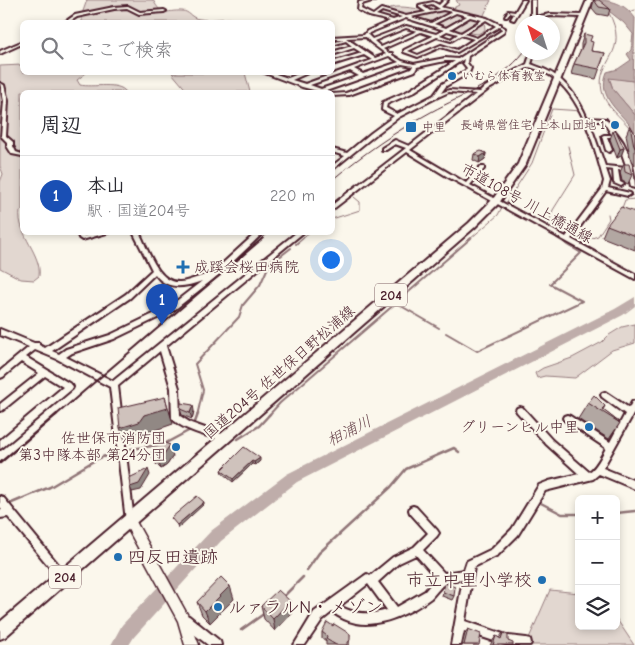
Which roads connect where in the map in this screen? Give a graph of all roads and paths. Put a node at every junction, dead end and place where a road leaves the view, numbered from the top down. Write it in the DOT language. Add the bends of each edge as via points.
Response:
graph roads {
  1 [pos="373,0"];
  2 [pos="446,0"];
  3 [pos="524,0"];
  4 [pos="533,0"];
  5 [pos="589,0"];
  6 [pos="441,8"];
  7 [pos="164,11"];
  8 [pos="429,12"];
  9 [pos="455,12"];
  10 [pos="516,13"];
  11 [pos="533,15"];
  12 [pos="560,15"];
  13 [pos="373,16"];
  14 [pos="469,16"];
  15 [pos="506,16"];
  16 [pos="582,16"];
  17 [pos="408,17"];
  18 [pos="513,19"];
  19 [pos="70,20"];
  20 [pos="486,20"];
  21 [pos="393,21"];
  22 [pos="430,25"];
  23 [pos="500,25"];
  24 [pos="446,30"];
  25 [pos="421,31"];
  26 [pos="461,34"];
  27 [pos="366,36"];
  28 [pos="436,36"];
  29 [pos="335,38"];
  30 [pos="344,38"];
  31 [pos="477,39"];
  32 [pos="371,41"];
  33 [pos="335,42"];
  34 [pos="20,44"];
  35 [pos="356,46"];
  36 [pos="382,48"];
  37 [pos="405,51"];
  38 [pos="0,53"];
  39 [pos="335,53"];
  40 [pos="365,53"];
  41 [pos="392,55"];
  42 [pos="466,56"];
  43 [pos="375,60"];
  44 [pos="460,60"];
  45 [pos="530,60"];
  46 [pos="403,62"];
  47 [pos="335,63"];
  48 [pos="335,65"];
  49 [pos="416,65"];
  50 [pos="528,65"];
  51 [pos="350,69"];
  52 [pos="344,71"];
  53 [pos="335,74"];
  54 [pos="273,75"];
  55 [pos="300,75"];
  56 [pos="333,75"];
  57 [pos="365,76"];
  58 [pos="556,79"];
  59 [pos="286,80"];
  60 [pos="380,82"];
  61 [pos="0,84"];
  62 [pos="304,86"];
  63 [pos="317,90"];
  64 [pos="328,90"];
  65 [pos="480,92"];
  66 [pos="335,95"];
  67 [pos="436,96"];
  68 [pos="398,116"];
  69 [pos="586,119"];
  70 [pos="591,133"];
  71 [pos="604,136"];
  72 [pos="615,136"];
  73 [pos="384,149"];
  74 [pos="408,149"];
  75 [pos="597,149"];
  76 [pos="609,150"];
  77 [pos="335,151"];
  78 [pos="623,151"];
  79 [pos="20,154"];
  80 [pos="348,156"];
  81 [pos="335,161"];
  82 [pos="339,163"];
  83 [pos="335,166"];
  84 [pos="603,166"];
  85 [pos="482,168"];
  86 [pos="615,168"];
  87 [pos="632,170"];
  88 [pos="607,181"];
  89 [pos="467,185"];
  90 [pos="634,186"];
  91 [pos="606,189"];
  92 [pos="628,194"];
  93 [pos="496,200"];
  94 [pos="335,206"];
  95 [pos="81,235"];
  96 [pos="98,235"];
  97 [pos="137,235"];
  98 [pos="259,235"];
  99 [pos="297,235"];
  100 [pos="566,240"];
  101 [pos="154,271"];
  102 [pos="218,272"];
  103 [pos="635,277"];
  104 [pos="0,332"];
  105 [pos="36,345"];
  106 [pos="162,345"];
  107 [pos="47,350"];
  108 [pos="60,357"];
  109 [pos="21,358"];
  110 [pos="45,372"];
  111 [pos="0,374"];
  112 [pos="114,385"];
  113 [pos="605,396"];
  114 [pos="635,404"];
  115 [pos="0,408"];
  116 [pos="520,410"];
  117 [pos="630,413"];
  118 [pos="567,418"];
  119 [pos="224,438"];
  120 [pos="0,445"];
  121 [pos="611,447"];
  122 [pos="598,470"];
  123 [pos="587,476"];
  124 [pos="635,485"];
  125 [pos="2,501"];
  126 [pos="412,510"];
  127 [pos="10,512"];
  128 [pos="0,514"];
  129 [pos="130,522"];
  130 [pos="417,550"];
  131 [pos="146,554"];
  132 [pos="467,574"];
  133 [pos="64,578"];
  134 [pos="442,578"];
  135 [pos="372,580"];
  136 [pos="332,606"];
  137 [pos="395,612"];
  138 [pos="183,618"];
  139 [pos="459,624"];
  140 [pos="0,632"];
  141 [pos="526,643"];
  142 [pos="192,645"];
  143 [pos="216,645"];
  144 [pos="299,645"];
  145 [pos="456,645"];
  1 -- 13 [label="street" via="359,6 364,13"];
  2 -- 6 [label="street"];
  3 -- 10 [label="street"];
  4 -- 11 [label="street"];
  5 -- 16 [label="highway, 国道204号 佐世保日野松浦線 / 204"];
  6 -- 8 [label="street"];
  6 -- 8 [label="street" via="433,2 420,6"];
  6 -- 9 [label="street"];
  7 -- 19 [label="street" via="139,13 128,7 114,8"];
  8 -- 17 [label="street"];
  9 -- 14 [label="street"];
  9 -- 22 [label="street"];
  10 -- 15 [label="street" via="509,12"];
  10 -- 18 [label="street"];
  12 -- 16 [label="street"];
  13 -- 17 [label="street" via="381,10"];
  13 -- 21 [label="street"];
  14 -- 20 [label="street"];
  14 -- 24 [label="street"];
  16 -- 58 [label="highway, 国道204号 佐世保日野松浦線 / 204"];
  17 -- 21 [label="street"];
  17 -- 22 [label="street"];
  20 -- 23 [label="street"];
  20 -- 26 [label="street"];
  21 -- 27 [label="street"];
  22 -- 24 [label="street"];
  23 -- 31 [label="street"];
  23 -- 42 [label="street" via="504,29 502,32"];
  24 -- 26 [label="street"];
  24 -- 28 [label="street"];
  25 -- 28 [label="street"];
  25 -- 32 [label="street" via="406,27"];
  25 -- 36 [label="street"];
  26 -- 28 [label="street" via="451,40"];
  26 -- 31 [label="street"];
  27 -- 30 [label="street"];
  27 -- 32 [label="street"];
  28 -- 37 [label="street"];
  29 -- 30 [label="street"];
  30 -- 33 [label="street"];
  30 -- 35 [label="street"];
  31 -- 37 [label="street" via="457,51 441,46 418,56"];
  32 -- 36 [label="street"];
  34 -- 38 [label="street"];
  35 -- 39 [label="street"];
  35 -- 40 [label="street"];
  36 -- 41 [label="street"];
  37 -- 41 [label="street"];
  40 -- 43 [label="street"];
  40 -- 47 [label="street"];
  41 -- 43 [label="street"];
  41 -- 46 [label="street"];
  42 -- 44 [label="street"];
  42 -- 67 [label="street" via="467,72 444,85"];
  43 -- 51 [label="street"];
  44 -- 49 [label="street" via="446,58"];
  44 -- 68 [label="street" via="410,92 385,103 384,108"];
  45 -- 50 [label="street"];
  46 -- 49 [label="street"];
  46 -- 57 [label="street"];
  48 -- 52 [label="street"];
  49 -- 60 [label="street" via="414,70"];
  50 -- 58 [label="street" via="546,69"];
  50 -- 65 [label="street"];
  51 -- 52 [label="street"];
  51 -- 57 [label="street"];
  52 -- 53 [label="street"];
  54 -- 59 [label="street"];
  55 -- 59 [label="street"];
  56 -- 62 [label="street"];
  57 -- 60 [label="street"];
  57 -- 64 [label="street"];
  58 -- 69 [label="street" via="583,108"];
  58 -- 93 [label="highway, 国道204号 佐世保日野松浦線 / 204" via="522,164"];
  59 -- 62 [label="street"];
  60 -- 66 [label="street" via="347,94"];
  61 -- 79 [label="street" via="6,102 3,136 10,142 14,153"];
  62 -- 63 [label="street"];
  65 -- 67 [label="street" via="449,91"];
  65 -- 74 [label="street"];
  67 -- 68 [label="street"];
  68 -- 80 [label="street"];
  69 -- 70 [label="street"];
  69 -- 72 [label="street" via="604,120"];
  70 -- 71 [label="street"];
  70 -- 75 [label="street"];
  71 -- 72 [label="street"];
  71 -- 76 [label="street"];
  72 -- 78 [label="street" via="620,140"];
  73 -- 74 [label="street" via="395,142"];
  74 -- 89 [label="street, 市道108号 川上橋通線"];
  74 -- 94 [label="street"];
  75 -- 76 [label="street"];
  75 -- 84 [label="street"];
  76 -- 78 [label="street"];
  77 -- 80 [label="street"];
  78 -- 87 [label="street"];
  80 -- 82 [label="street"];
  81 -- 82 [label="street"];
  82 -- 83 [label="street"];
  84 -- 86 [label="street"];
  84 -- 88 [label="street"];
  85 -- 89 [label="street"];
  86 -- 87 [label="street"];
  86 -- 88 [label="street" via="619,182"];
  87 -- 90 [label="street"];
  88 -- 91 [label="street"];
  89 -- 93 [label="street, 市道108号 川上橋通線"];
  91 -- 92 [label="street"];
  91 -- 100 [label="street"];
  93 -- 100 [label="street, 市道108号 川上橋通線"];
  93 -- 119 [label="highway, 国道204号 佐世保日野松浦線 / 204" via="472,225"];
  95 -- 96 [label="street" via="86,239"];
  97 -- 101 [label="street"];
  98 -- 102 [label="street"];
  99 -- 106 [label="street"];
  100 -- 103 [label="street, 市道108号 川上橋通線"];
  101 -- 102 [label="street" via="172,285 180,286"];
  101 -- 107 [label="street" via="128,296"];
  102 -- 108 [label="street" via="172,308 112,337"];
  104 -- 105 [label="street"];
  105 -- 107 [label="street"];
  105 -- 109 [label="street"];
  106 -- 112 [label="street"];
  106 -- 119 [label="street" via="175,388 176,418"];
  107 -- 108 [label="street"];
  108 -- 112 [label="street"];
  109 -- 110 [label="street"];
  109 -- 111 [label="street"];
  110 -- 115 [label="street"];
  110 -- 120 [label="street" via="69,387"];
  112 -- 129 [label="street"];
  113 -- 117 [label="street"];
  114 -- 117 [label="street"];
  116 -- 123 [label="street"];
  117 -- 121 [label="street"];
  118 -- 121 [label="street"];
  119 -- 129 [label="highway, 国道204号 佐世保日野松浦線 / 204"];
  121 -- 122 [label="street"];
  122 -- 123 [label="street"];
  122 -- 124 [label="street"];
  123 -- 132 [label="street" via="542,488 515,532 495,552 470,564"];
  125 -- 127 [label="street"];
  126 -- 130 [label="street" via="434,533"];
  127 -- 128 [label="street"];
  127 -- 133 [label="street"];
  129 -- 131 [label="main road"];
  129 -- 133 [label="highway, 204"];
  130 -- 134 [label="street"];
  130 -- 135 [label="street" via="396,560"];
  131 -- 138 [label="main road"];
  132 -- 134 [label="street"];
  132 -- 139 [label="street"];
  133 -- 140 [label="highway, 204"];
  134 -- 137 [label="street" via="426,595"];
  135 -- 136 [label="street" via="367,579"];
  135 -- 137 [label="street"];
  136 -- 137 [label="street" via="353,619 386,618"];
  136 -- 144 [label="street" via="318,616"];
  138 -- 142 [label="main road"];
  138 -- 143 [label="street"];
  139 -- 141 [label="street"];
  139 -- 145 [label="street"];
}
